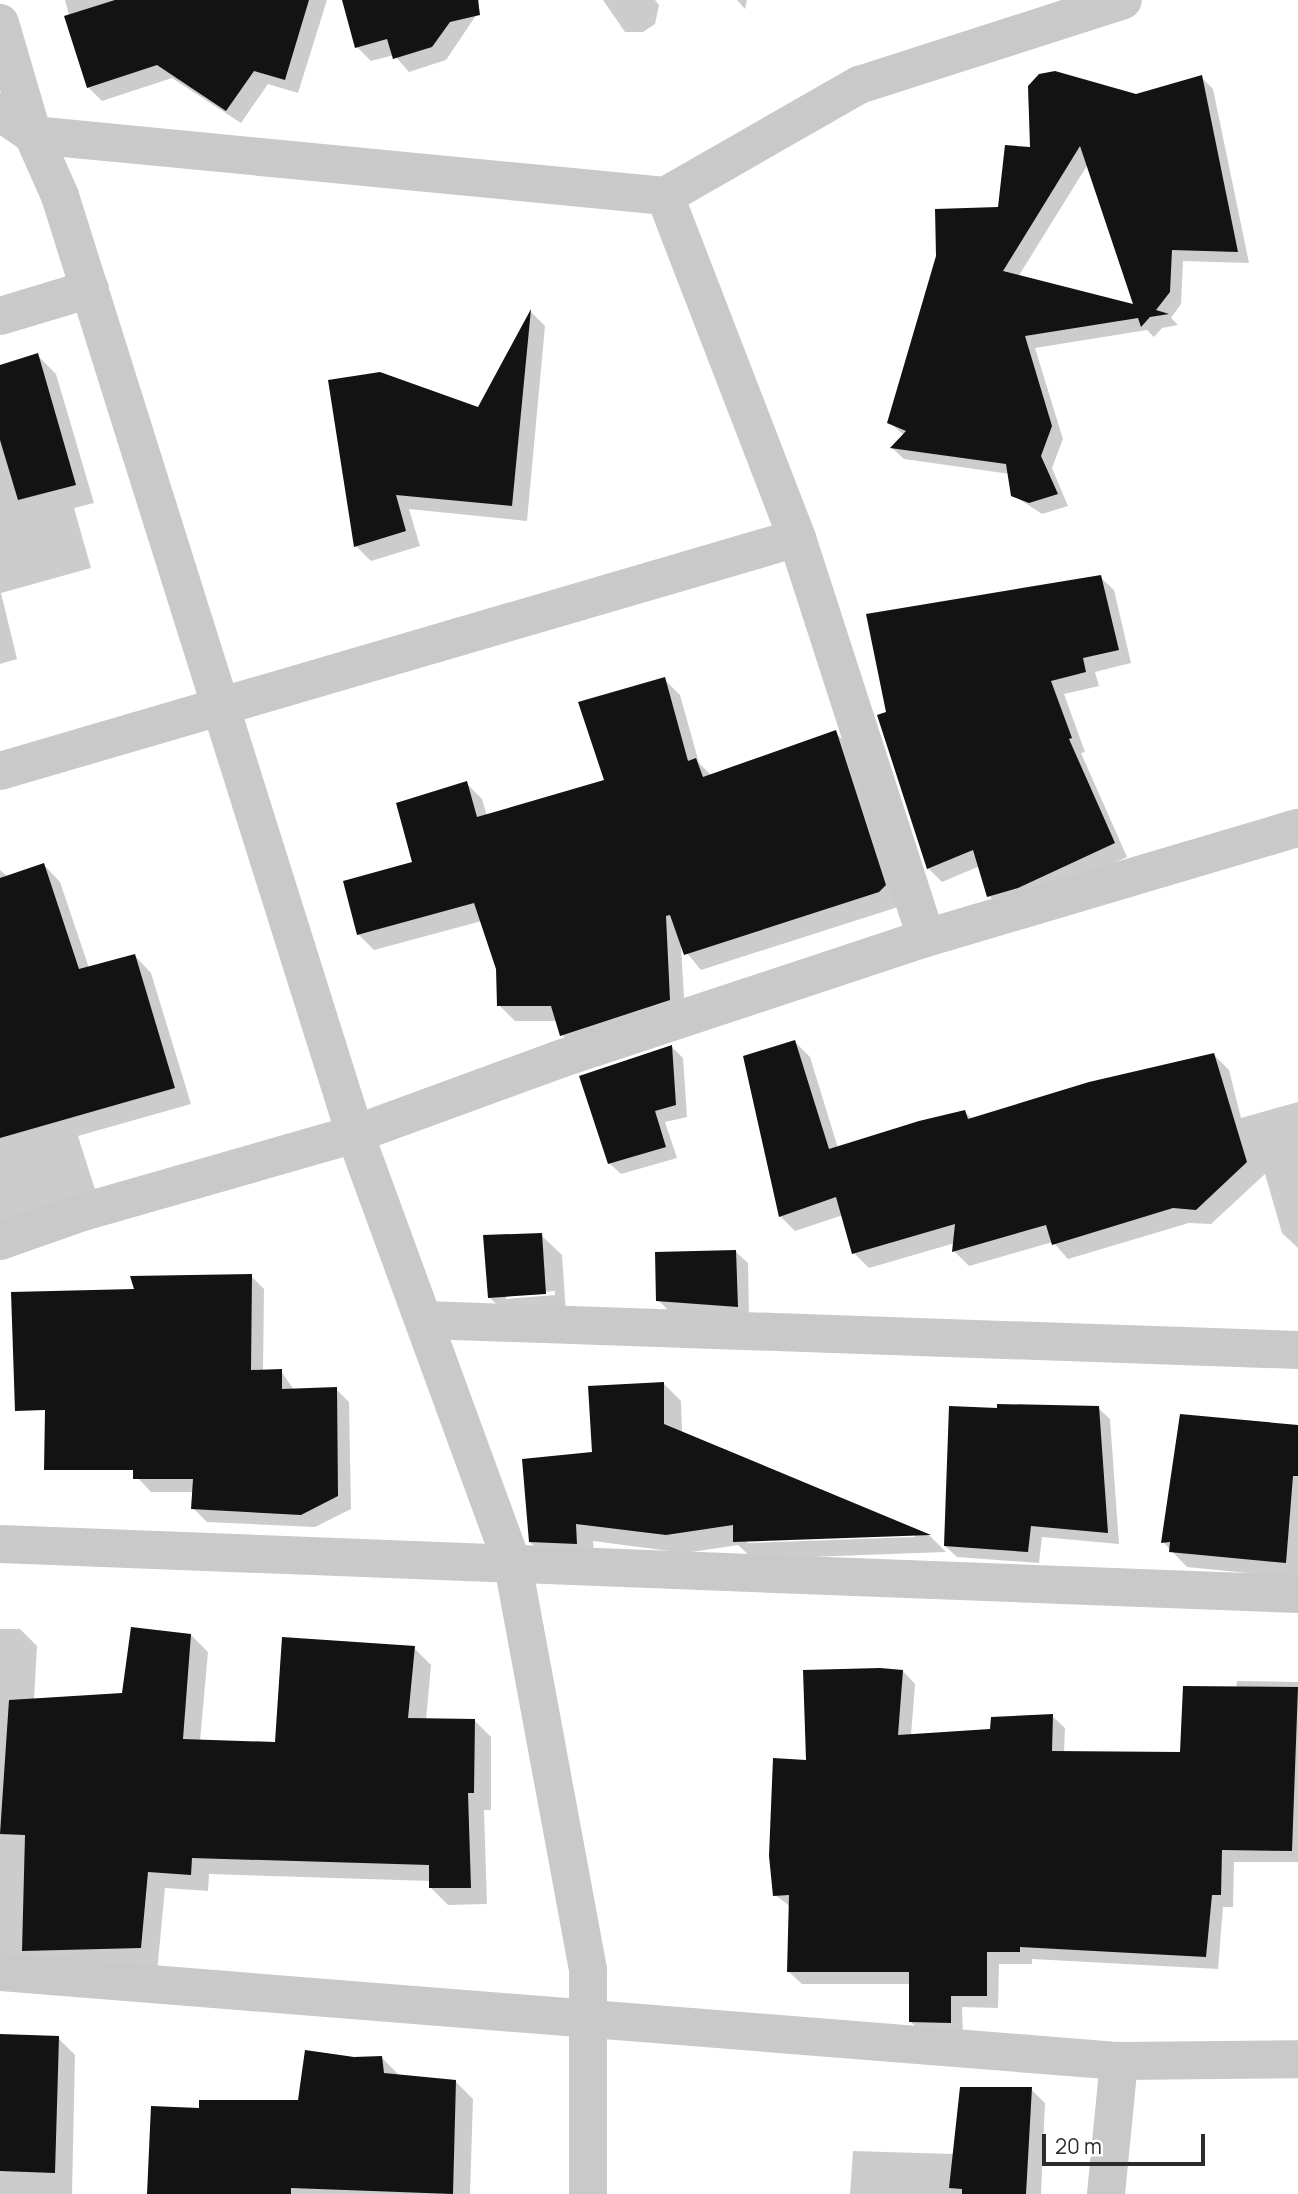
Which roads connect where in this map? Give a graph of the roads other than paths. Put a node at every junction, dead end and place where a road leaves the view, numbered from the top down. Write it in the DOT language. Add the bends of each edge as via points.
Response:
graph roads {
  1 [pos="1123,0"];
  2 [pos="0,23"];
  3 [pos="0,112"];
  4 [pos="33,135"];
  5 [pos="665,196"];
  6 [pos="90,289"];
  7 [pos="0,316"];
  8 [pos="797,538"];
  9 [pos="218,708"];
  10 [pos="0,771"];
  11 [pos="1298,828"];
  12 [pos="926,938"];
  13 [pos="355,1134"];
  14 [pos="0,1241"];
  15 [pos="425,1320"];
  16 [pos="1298,1350"];
  17 [pos="0,1544"];
  18 [pos="513,1565"];
  19 [pos="1298,1594"];
  20 [pos="0,1972"];
  21 [pos="590,2018"];
  22 [pos="1298,2059"];
  23 [pos="1119,2061"];
  24 [pos="588,2194"];
  25 [pos="1106,2194"];
  1 -- 5 [label="street" via="859,85"];
  2 -- 4 [label="street"];
  3 -- 4 [label="street"];
  4 -- 5 [label="street"];
  4 -- 6 [label="street"];
  5 -- 8 [label="street"];
  6 -- 7 [label="street"];
  6 -- 9 [label="street"];
  8 -- 9 [label="street"];
  8 -- 12 [label="street"];
  9 -- 10 [label="street"];
  9 -- 13 [label="street"];
  11 -- 12 [label="street"];
  12 -- 13 [label="street" via="563,1058"];
  13 -- 14 [label="street" via="83,1212"];
  13 -- 15 [label="street"];
  15 -- 16 [label="street"];
  15 -- 18 [label="street"];
  17 -- 18 [label="street"];
  18 -- 19 [label="street"];
  18 -- 21 [label="street" via="584,1946"];
  20 -- 21 [label="street"];
  21 -- 23 [label="street"];
  21 -- 24 [label="street"];
  22 -- 23 [label="street"];
  23 -- 25 [label="street"];
}
